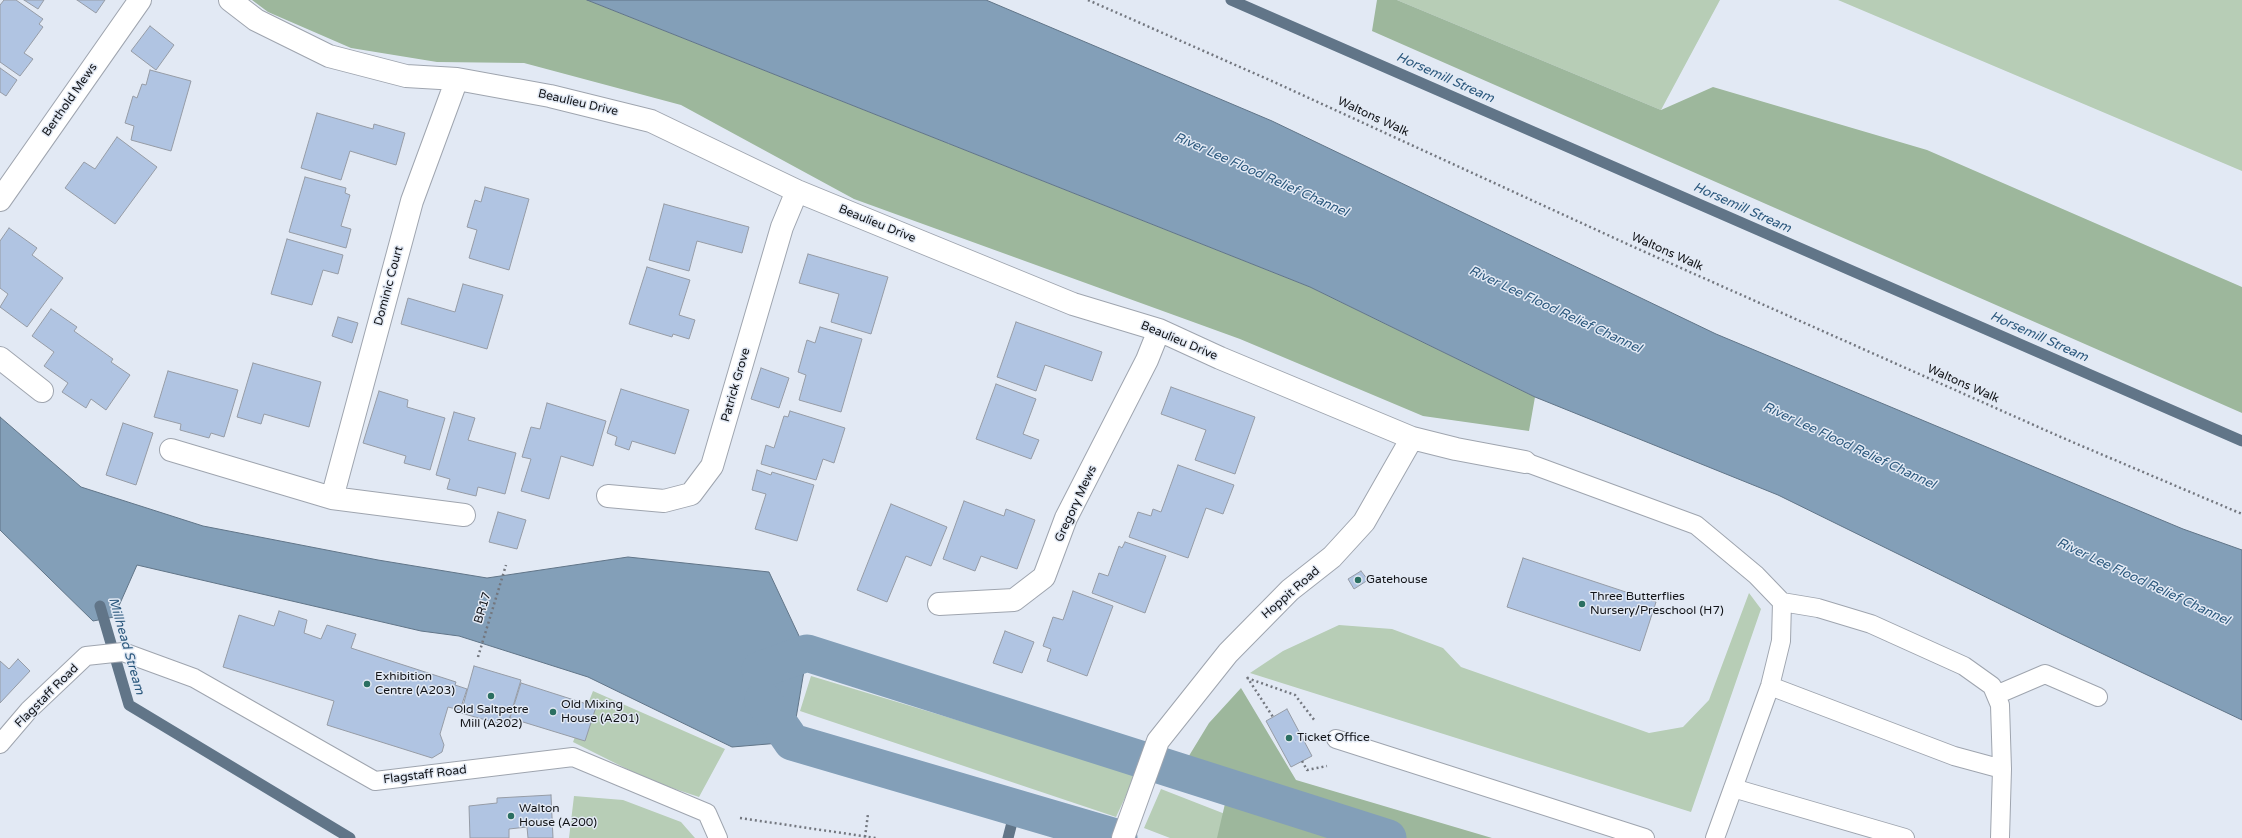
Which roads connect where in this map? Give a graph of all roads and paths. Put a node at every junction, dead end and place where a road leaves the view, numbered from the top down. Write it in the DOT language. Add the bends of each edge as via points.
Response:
graph roads {
  1 [pos="140,0"];
  2 [pos="230,0"];
  3 [pos="1088,0"];
  4 [pos="457,79"];
  5 [pos="797,192"];
  6 [pos="0,200"];
  7 [pos="1159,330"];
  8 [pos="0,358"];
  9 [pos="42,391"];
  10 [pos="1412,438"];
  11 [pos="171,450"];
  12 [pos="1525,462"];
  13 [pos="608,496"];
  14 [pos="332,498"];
  15 [pos="2242,514"];
  16 [pos="464,515"];
  17 [pos="506,565"];
  18 [pos="1782,602"];
  19 [pos="939,604"];
  20 [pos="1228,653"];
  21 [pos="478,657"];
  22 [pos="1247,678"];
  23 [pos="1770,686"];
  24 [pos="1996,695"];
  25 [pos="2098,697"];
  26 [pos="1273,717"];
  27 [pos="1318,724"];
  28 [pos="1336,739"];
  29 [pos="0,744"];
  30 [pos="1302,761"];
  31 [pos="1333,765"];
  32 [pos="2002,769"];
  33 [pos="1733,788"];
  34 [pos="868,814"];
  35 [pos="713,826"];
  36 [pos="865,838"];
  37 [pos="876,838"];
  38 [pos="1123,838"];
  39 [pos="1645,838"];
  40 [pos="1715,838"];
  41 [pos="1906,838"];
  42 [pos="2000,838"];
  1 -- 6 [label="street, Berthold Mews"];
  2 -- 4 [label="street, Beaulieu Drive" via="256,20 329,56 406,76"];
  3 -- 15 [label="path, Waltons Walk" via="1274,82 1650,255"];
  4 -- 5 [label="street, Beaulieu Drive" via="550,96 651,121"];
  4 -- 14 [label="street, Dominic Court" via="412,201"];
  5 -- 7 [label="street, Beaulieu Drive" via="1073,304"];
  5 -- 13 [label="street, Patrick Grove" via="782,227 712,466 691,494 664,501"];
  7 -- 10 [label="street, Beaulieu Drive"];
  7 -- 19 [label="street, Gregory Mews" via="1147,360 1066,518 1044,577 1014,600"];
  8 -- 9 [label="street"];
  10 -- 12 [label="street, Beaulieu Drive"];
  10 -- 20 [label="street, Hoppit Road" via="1364,522 1332,557 1290,590"];
  11 -- 14 [label="street"];
  12 -- 18 [label="lane" via="1696,525 1756,575"];
  14 -- 16 [label="street"];
  17 -- 21 [label="path, BR17"];
  18 -- 23 [label="lane" via="1781,641"];
  18 -- 24 [label="lane" via="1818,608 1871,624 1918,644 1964,666 1992,686"];
  20 -- 22 [label="path"];
  20 -- 38 [label="street, Hoppit Road" via="1158,741"];
  22 -- 26 [label="path"];
  22 -- 27 [label="path" via="1295,695"];
  23 -- 32 [label="lane" via="1954,756"];
  23 -- 33 [label="lane"];
  24 -- 25 [label="lane" via="2045,674"];
  24 -- 32 [label="lane" via="2000,705"];
  28 -- 39 [label="lane"];
  29 -- 35 [label="lane, Flagstaff Road" via="29,710 86,656 123,652 194,678 375,781 573,757"];
  30 -- 31 [label="path" via="1307,770"];
  32 -- 42 [label="lane"];
  33 -- 40 [label="lane"];
  33 -- 41 [label="lane"];
  34 -- 36 [label="path"];
  35 -- 37 [label="path"];
}
